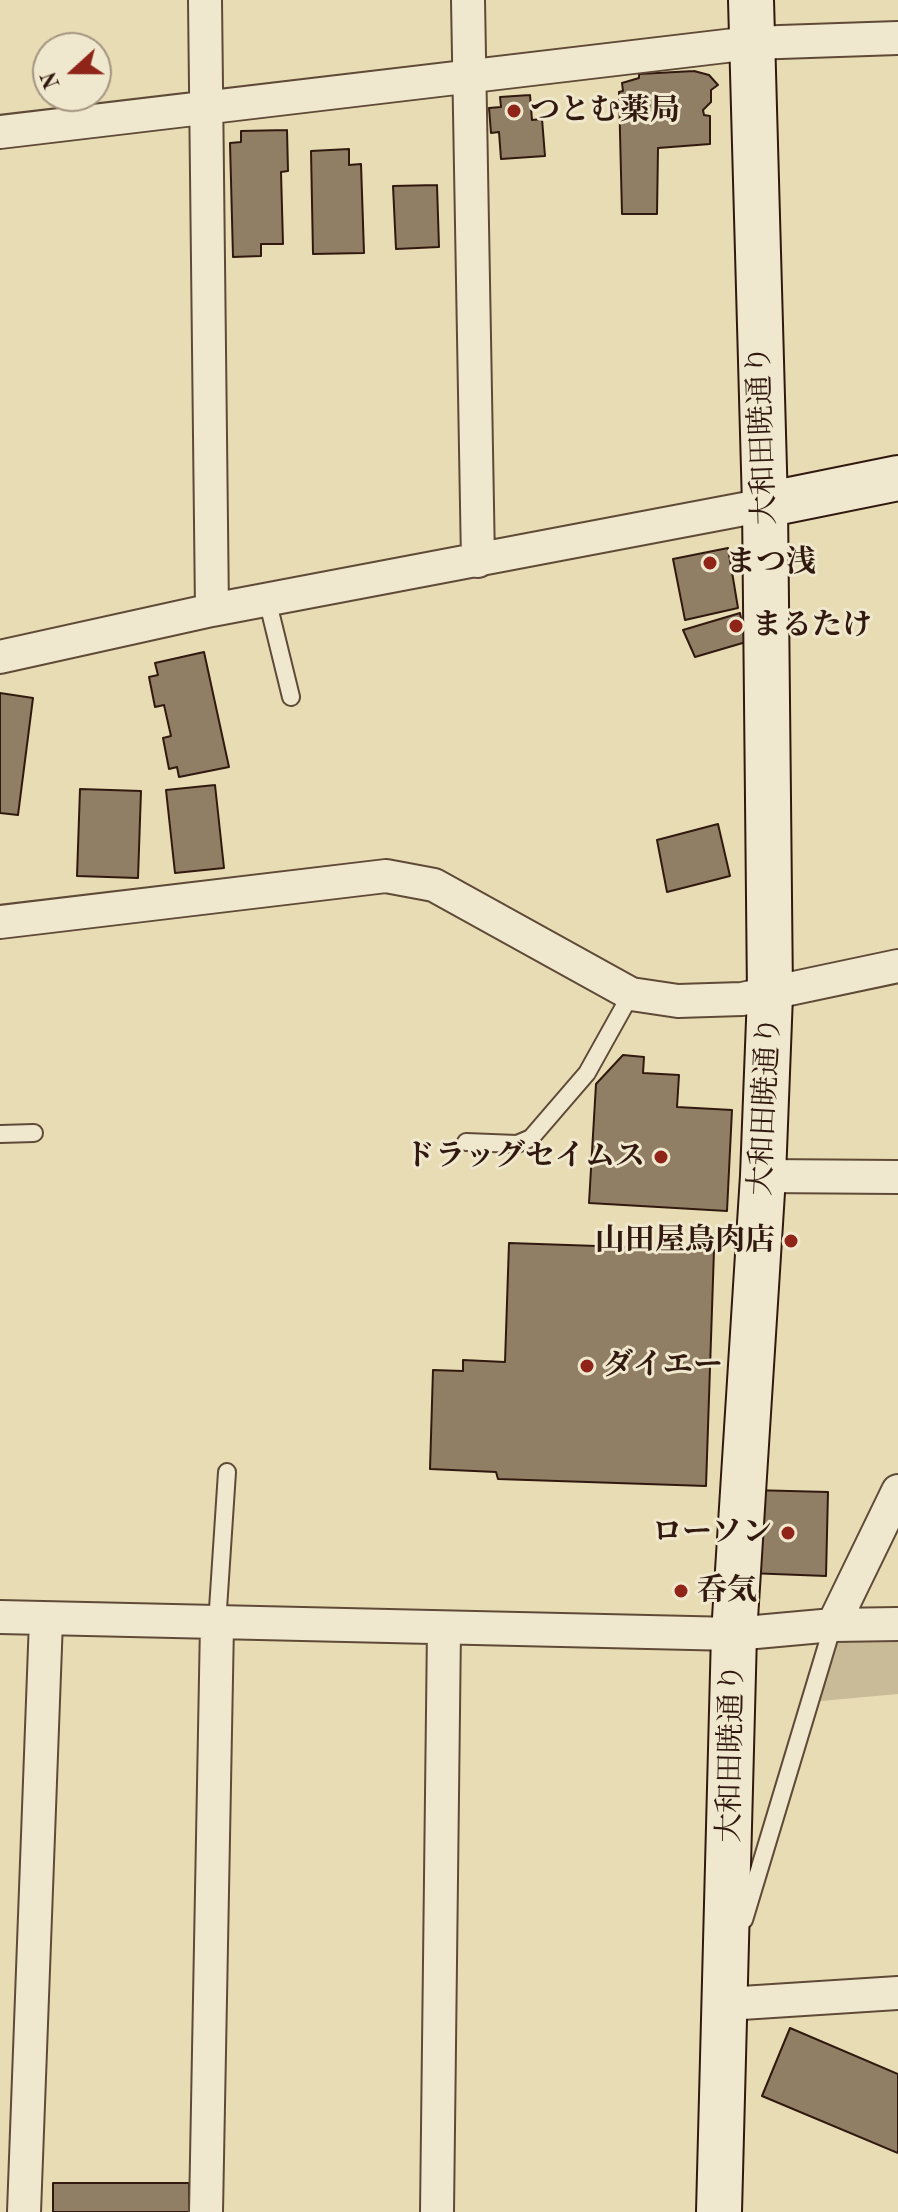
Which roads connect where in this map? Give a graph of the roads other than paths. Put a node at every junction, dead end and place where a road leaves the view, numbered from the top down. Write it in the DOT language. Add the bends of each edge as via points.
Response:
graph roads {
  1 [pos="205,0"];
  2 [pos="468,0"];
  3 [pos="751,0"];
  4 [pos="898,38"];
  5 [pos="751,43"];
  6 [pos="469,76"];
  7 [pos="206,107"];
  8 [pos="0,132"];
  9 [pos="898,478"];
  10 [pos="765,505"];
  11 [pos="478,561"];
  12 [pos="267,599"];
  13 [pos="212,610"];
  14 [pos="0,657"];
  15 [pos="291,697"];
  16 [pos="0,922"];
  17 [pos="898,966"];
  18 [pos="631,994"];
  19 [pos="770,995"];
  20 [pos="34,1133"];
  21 [pos="0,1134"];
  22 [pos="466,1142"];
  23 [pos="763,1176"];
  24 [pos="898,1177"];
  25 [pos="227,1472"];
  26 [pos="898,1491"];
  27 [pos="0,1617"];
  28 [pos="46,1620"];
  29 [pos="217,1624"];
  30 [pos="898,1624"];
  31 [pos="833,1625"];
  32 [pos="444,1628"];
  33 [pos="734,1634"];
  34 [pos="727,1987"];
  35 [pos="898,1993"];
  36 [pos="24,2212"];
  37 [pos="206,2212"];
  38 [pos="437,2212"];
  39 [pos="719,2212"];
  1 -- 7 [label="street"];
  2 -- 6 [label="street"];
  3 -- 5 [label="street, 大和田暁通り"];
  4 -- 5 [label="street"];
  5 -- 6 [label="street"];
  5 -- 10 [label="street, 大和田暁通り"];
  6 -- 7 [label="street"];
  6 -- 11 [label="street"];
  7 -- 8 [label="street"];
  7 -- 13 [label="street"];
  9 -- 10 [label="street"];
  10 -- 11 [label="street"];
  10 -- 19 [label="street, 大和田暁通り"];
  11 -- 12 [label="street"];
  12 -- 13 [label="street"];
  12 -- 15 [label="lane"];
  13 -- 14 [label="street"];
  16 -- 18 [label="street" via="386,876 434,885"];
  17 -- 19 [label="street"];
  18 -- 19 [label="street" via="678,1001"];
  18 -- 22 [label="lane" via="587,1073 531,1138 517,1144"];
  19 -- 23 [label="street, 大和田暁通り"];
  20 -- 21 [label="lane"];
  23 -- 24 [label="street"];
  23 -- 33 [label="street, 大和田暁通り"];
  25 -- 29 [label="lane"];
  26 -- 31 [label="street"];
  27 -- 28 [label="street"];
  28 -- 29 [label="street"];
  28 -- 36 [label="street"];
  29 -- 32 [label="street"];
  29 -- 37 [label="street"];
  30 -- 31 [label="street"];
  31 -- 33 [label="street"];
  31 -- 34 [label="lane"];
  32 -- 33 [label="street"];
  32 -- 38 [label="street"];
  33 -- 34 [label="street, 大和田暁通り"];
  34 -- 35 [label="street"];
  34 -- 39 [label="street, 大和田暁通り"];
}
